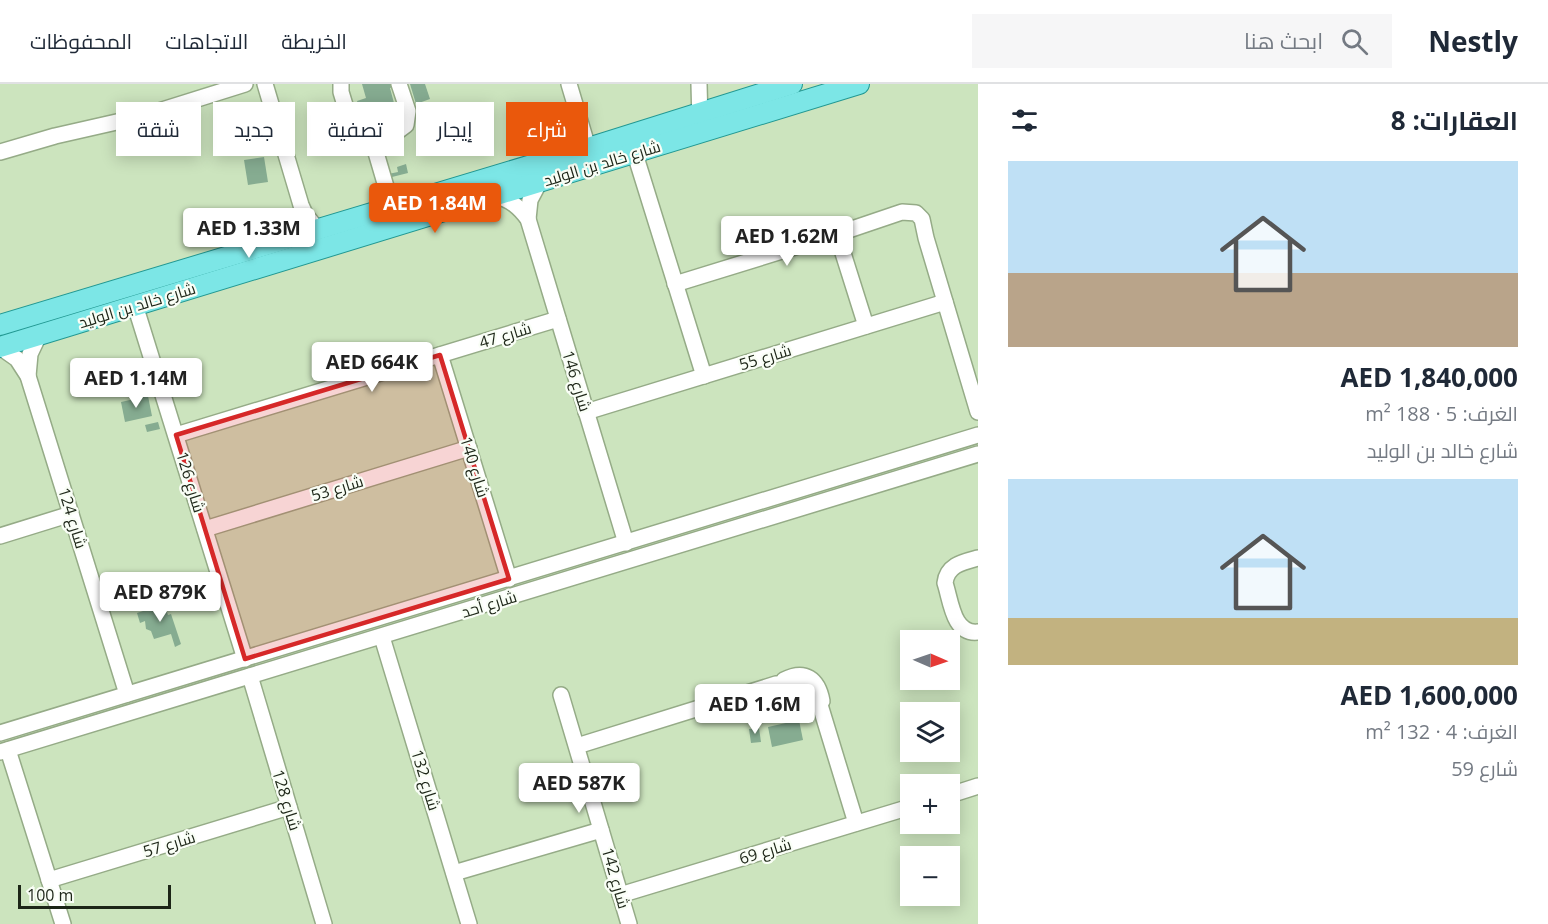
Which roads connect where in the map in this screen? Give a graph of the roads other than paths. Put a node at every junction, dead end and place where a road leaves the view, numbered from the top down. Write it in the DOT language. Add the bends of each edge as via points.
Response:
graph roads {
  1 [pos="246,84"];
  2 [pos="265,84"];
  3 [pos="341,84"];
  4 [pos="399,84"];
  5 [pos="569,84"];
  6 [pos="699,84"];
  7 [pos="792,84"];
  8 [pos="859,84"];
  9 [pos="344,102"];
  10 [pos="574,102"];
  11 [pos="699,112"];
  12 [pos="404,126"];
  13 [pos="701,133"];
  14 [pos="588,148"];
  15 [pos="0,152"];
  16 [pos="635,154"];
  17 [pos="377,156"];
  18 [pos="561,156"];
  19 [pos="538,183"];
  20 [pos="496,196"];
  21 [pos="392,207"];
  22 [pos="528,219"];
  23 [pos="309,232"];
  24 [pos="837,234"];
  25 [pos="271,243"];
  26 [pos="244,252"];
  27 [pos="276,263"];
  28 [pos="249,272"];
  29 [pos="675,284"];
  30 [pos="945,302"];
  31 [pos="135,305"];
  32 [pos="558,319"];
  33 [pos="0,325"];
  34 [pos="866,326"];
  35 [pos="39,335"];
  36 [pos="0,347"];
  37 [pos="441,355"];
  38 [pos="28,376"];
  39 [pos="704,376"];
  40 [pos="586,412"];
  41 [pos="978,412"];
  42 [pos="176,435"];
  43 [pos="978,435"];
  44 [pos="469,448"];
  45 [pos="978,454"];
  46 [pos="782,495"];
  47 [pos="787,512"];
  48 [pos="72,514"];
  49 [pos="205,529"];
  50 [pos="0,536"];
  51 [pos="626,543"];
  52 [pos="973,562"];
  53 [pos="559,564"];
  54 [pos="509,579"];
  55 [pos="566,580"];
  56 [pos="954,602"];
  57 [pos="978,626"];
  58 [pos="978,632"];
  59 [pos="382,636"];
  60 [pos="261,654"];
  61 [pos="245,659"];
  62 [pos="266,671"];
  63 [pos="249,676"];
  64 [pos="128,694"];
  65 [pos="561,695"];
  66 [pos="0,733"];
  67 [pos="577,746"];
  68 [pos="4,751"];
  69 [pos="978,786"];
  70 [pos="960,792"];
  71 [pos="289,807"];
  72 [pos="900,810"];
  73 [pos="856,824"];
  74 [pos="602,830"];
  75 [pos="454,873"];
  76 [pos="49,880"];
  77 [pos="620,895"];
  78 [pos="321,923"];
  79 [pos="63,924"];
  80 [pos="469,924"];
  81 [pos="629,924"];
  1 -- 15 [label="street" via="143,116"];
  2 -- 23 [label="street"];
  3 -- 9 [label="street"];
  4 -- 12 [label="street" via="409,116"];
  5 -- 10 [label="street"];
  6 -- 11 [label="street"];
  7 -- 11 [label="main road, شارع خالد بن الوليد"];
  8 -- 13 [label="main road, شارع خالد بن الوليد"];
  11 -- 13 [label="street"];
  11 -- 14 [label="main road, شارع خالد بن الوليد"];
  13 -- 16 [label="main road, شارع خالد بن الوليد"];
  16 -- 19 [label="main road, شارع خالد بن الوليد"];
  16 -- 29 [label="street"];
  17 -- 21 [label="street"];
  18 -- 21 [label="main road, شارع خالد بن الوليد"];
  19 -- 20 [label="main road, شارع خالد بن الوليد"];
  19 -- 22 [label="street, شارع 146" via="530,200"];
  20 -- 22 [label="street" via="514,204"];
  20 -- 27 [label="main road, شارع خالد بن الوليد"];
  21 -- 23 [label="main road, شارع خالد بن الوليد"];
  22 -- 32 [label="street, شارع 146"];
  23 -- 25 [label="main road, شارع خالد بن الوليد"];
  24 -- 29 [label="street"];
  24 -- 30 [label="street" via="907,211 916,213 922,219"];
  24 -- 34 [label="street"];
  25 -- 26 [label="main road, شارع خالد بن الوليد"];
  25 -- 27 [label="main road" via="268,255"];
  26 -- 28 [label="main road" via="253,260"];
  26 -- 33 [label="main road, شارع خالد بن الوليد"];
  27 -- 28 [label="main road, شارع خالد بن الوليد"];
  28 -- 31 [label="main road, شارع خالد بن الوليد"];
  29 -- 39 [label="street"];
  30 -- 34 [label="street, شارع 55"];
  30 -- 41 [label="street"];
  31 -- 35 [label="main road, شارع خالد بن الوليد"];
  31 -- 42 [label="street, شارع 126"];
  32 -- 37 [label="street, شارع 47"];
  32 -- 40 [label="street, شارع 146"];
  34 -- 39 [label="street, شارع 55"];
  35 -- 36 [label="main road, شارع خالد بن الوليد"];
  35 -- 38 [label="street, شارع 124" via="30,354"];
  36 -- 38 [label="street, شارع 124" via="17,359"];
  37 -- 42 [label="street, شارع 47"];
  37 -- 44 [label="street, شارع 140"];
  38 -- 48 [label="street, شارع 124"];
  39 -- 40 [label="street, شارع 55"];
  40 -- 51 [label="street, شارع 146"];
  42 -- 49 [label="street, شارع 126"];
  43 -- 46 [label="street, شارع أحد"];
  44 -- 49 [label="street, شارع 53"];
  44 -- 54 [label="street, شارع 140"];
  45 -- 47 [label="street, شارع أحد"];
  46 -- 47 [label="street"];
  46 -- 51 [label="street, شارع أحد"];
  47 -- 55 [label="street, شارع أحد"];
  48 -- 50 [label="street"];
  48 -- 64 [label="street, شارع 124"];
  49 -- 61 [label="street, شارع 126"];
  51 -- 53 [label="street, شارع أحد"];
  52 -- 56 [label="street" via="957,571 952,579"];
  53 -- 54 [label="street, شارع أحد"];
  53 -- 55 [label="street" via="566,568"];
  54 -- 60 [label="street, شارع أحد"];
  55 -- 59 [label="street, شارع أحد"];
  56 -- 57 [label="street" via="964,620"];
  56 -- 58 [label="street" via="960,626 967,632"];
  59 -- 62 [label="street, شارع أحد"];
  59 -- 75 [label="street, شارع 132"];
  60 -- 61 [label="street, شارع أحد"];
  60 -- 62 [label="street" via="259,666"];
  61 -- 64 [label="street, شارع أحد"];
  62 -- 63 [label="street, شارع أحد"];
  63 -- 68 [label="street, شارع أحد"];
  63 -- 71 [label="street, شارع 128"];
  64 -- 66 [label="street, شارع أحد"];
  65 -- 67 [label="street, شارع 142"];
  67 -- 73 [label="street" via="792,676 808,678 820,691 823,714"];
  67 -- 74 [label="street, شارع 142"];
  68 -- 76 [label="street"];
  69 -- 70 [label="street"];
  71 -- 76 [label="street, شارع 57"];
  71 -- 78 [label="street, شارع 128"];
  72 -- 73 [label="street, شارع 69"];
  73 -- 77 [label="street, شارع 69"];
  74 -- 75 [label="street"];
  74 -- 77 [label="street, شارع 142"];
  75 -- 80 [label="street, شارع 132"];
  76 -- 79 [label="street"];
  77 -- 81 [label="street, شارع 142"];
}
